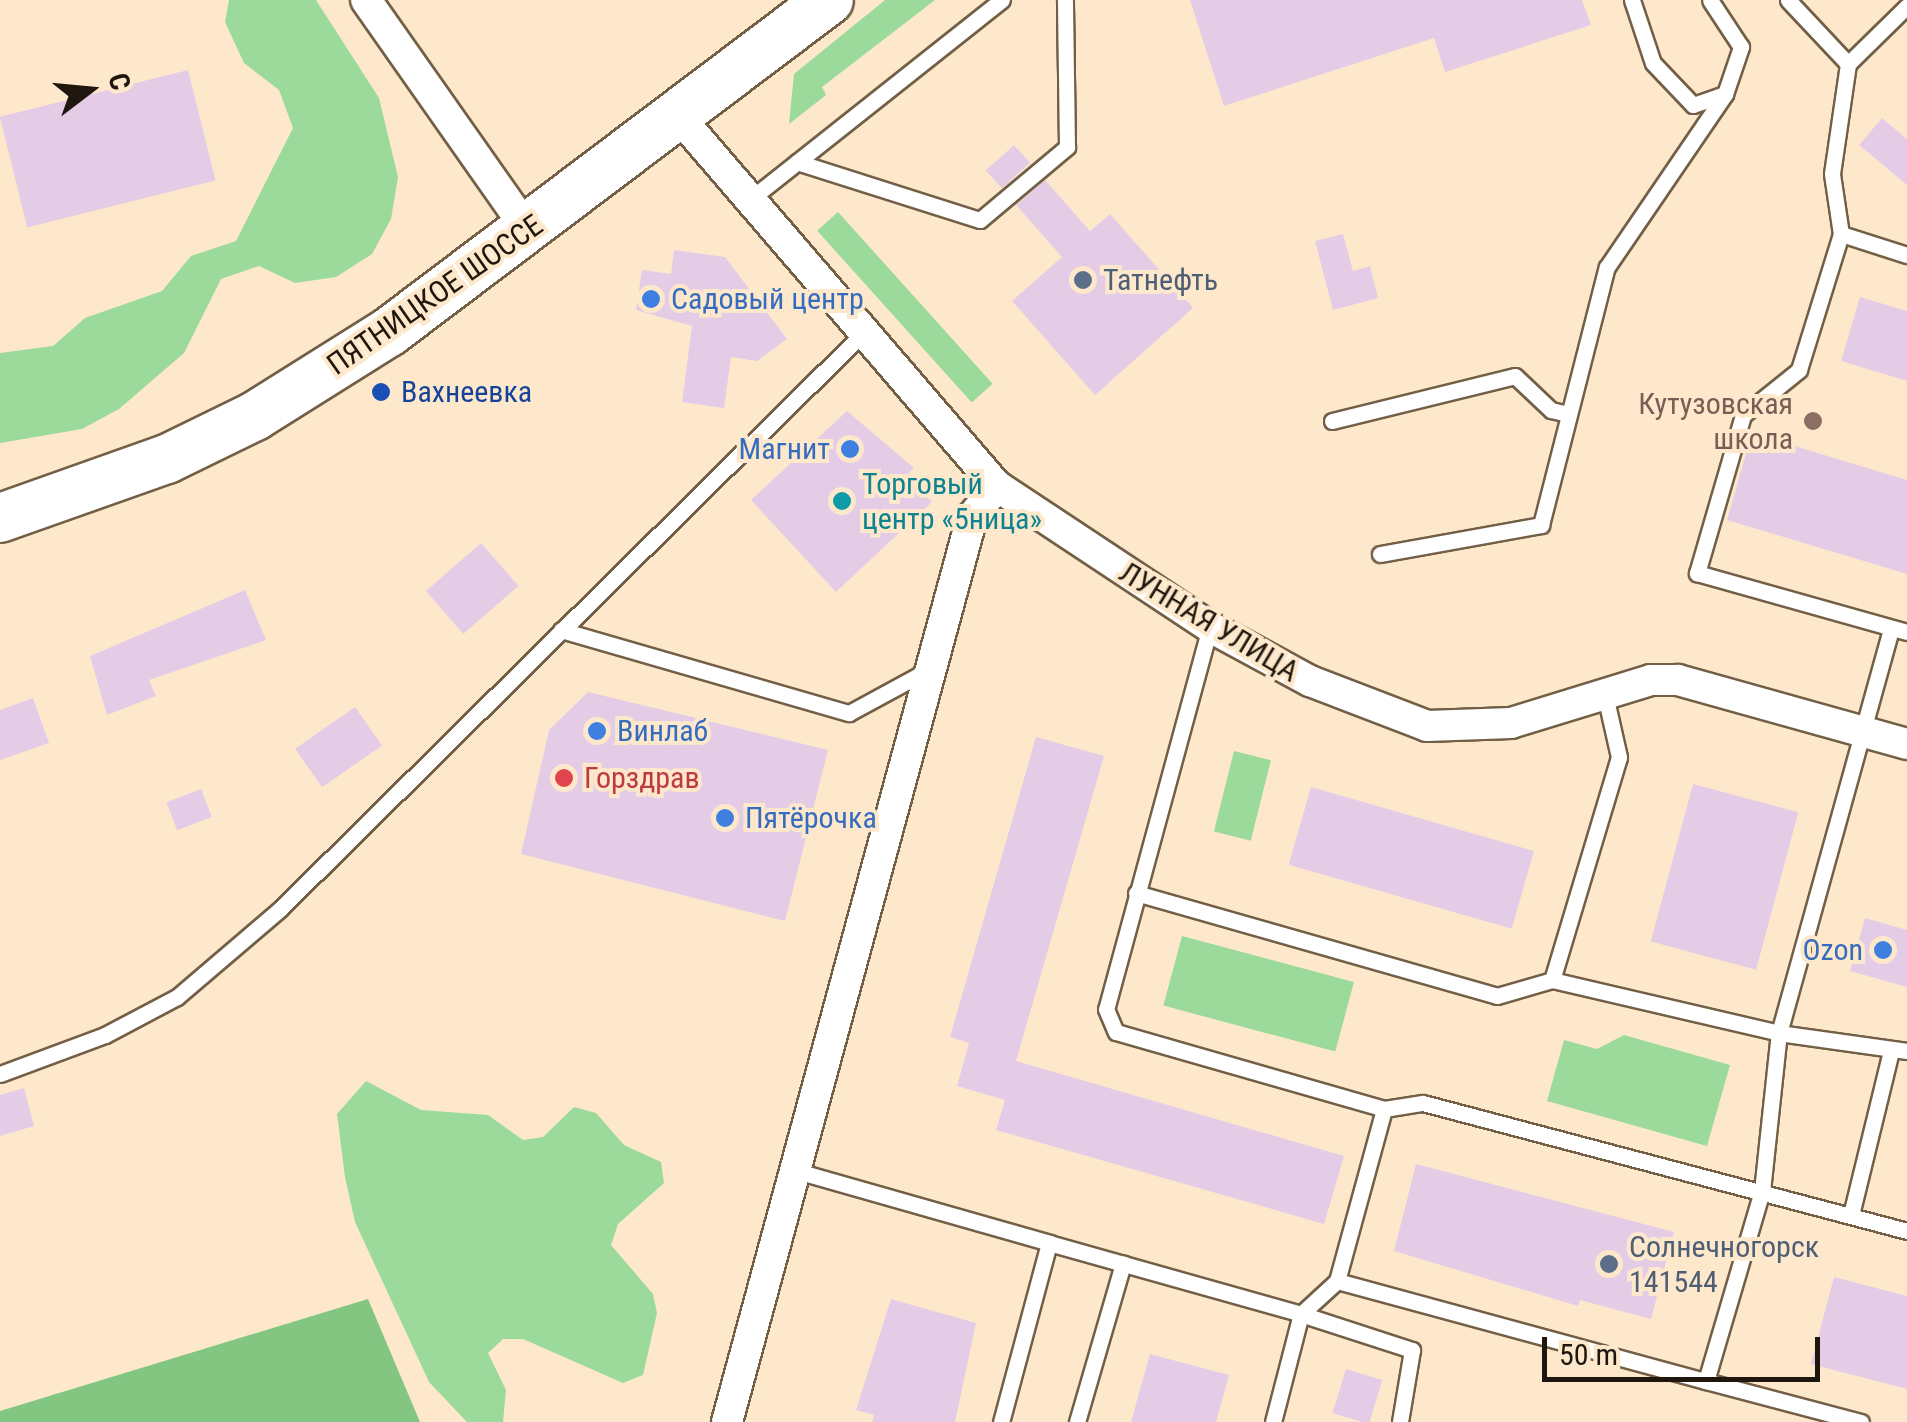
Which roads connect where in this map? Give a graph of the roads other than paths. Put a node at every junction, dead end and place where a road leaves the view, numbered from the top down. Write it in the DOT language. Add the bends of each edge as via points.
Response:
graph roads {
  1 [pos="366,0"];
  2 [pos="829,0"];
  3 [pos="1002,0"];
  4 [pos="1065,0"];
  5 [pos="1632,0"];
  6 [pos="1710,0"];
  7 [pos="1788,0"];
  8 [pos="1907,6"];
  9 [pos="1848,64"];
  10 [pos="1726,94"];
  11 [pos="680,118"];
  12 [pos="797,162"];
  13 [pos="748,201"];
  14 [pos="529,232"];
  15 [pos="1841,234"];
  16 [pos="1907,255"];
  17 [pos="864,334"];
  18 [pos="1568,414"];
  19 [pos="1332,421"];
  20 [pos="996,486"];
  21 [pos="0,518"];
  22 [pos="1380,554"];
  23 [pos="1210,627"];
  24 [pos="561,630"];
  25 [pos="1899,630"];
  26 [pos="930,669"];
  27 [pos="1605,694"];
  28 [pos="1862,731"];
  29 [pos="1907,744"];
  30 [pos="1136,893"];
  31 [pos="1552,980"];
  32 [pos="1780,1033"];
  33 [pos="1899,1051"];
  34 [pos="0,1074"];
  35 [pos="1384,1109"];
  36 [pos="798,1171"];
  37 [pos="1762,1191"];
  38 [pos="1852,1215"];
  39 [pos="1907,1232"];
  40 [pos="1049,1243"];
  41 [pos="1122,1264"];
  42 [pos="1338,1281"];
  43 [pos="1302,1314"];
  44 [pos="1706,1380"];
  45 [pos="727,1422"];
  46 [pos="1001,1422"];
  47 [pos="1077,1422"];
  48 [pos="1272,1422"];
  49 [pos="1400,1422"];
  50 [pos="1861,1422"];
  1 -- 14 [label="street"];
  2 -- 11 [label="main road, ПЯТНИЦКОЕ ШОССЕ"];
  3 -- 12 [label="lane"];
  4 -- 12 [label="lane" via="1067,147 980,220"];
  5 -- 10 [label="lane" via="1653,64 1680,100 1692,105"];
  6 -- 10 [label="lane" via="1741,47"];
  7 -- 9 [label="lane"];
  8 -- 9 [label="lane"];
  9 -- 15 [label="lane" via="1832,174"];
  10 -- 18 [label="lane" via="1607,267"];
  11 -- 13 [label="street, ЛУННАЯ УЛИЦА"];
  11 -- 14 [label="main road, ПЯТНИЦКОЕ ШОССЕ"];
  12 -- 13 [label="lane"];
  13 -- 17 [label="street, ЛУННАЯ УЛИЦА"];
  14 -- 21 [label="main road, ПЯТНИЦКОЕ ШОССЕ" via="255,416 167,459"];
  15 -- 16 [label="lane"];
  15 -- 25 [label="lane" via="1799,370 1743,415 1697,573"];
  17 -- 20 [label="street, ЛУННАЯ УЛИЦА"];
  17 -- 24 [label="lane"];
  18 -- 19 [label="lane" via="1551,410 1515,376"];
  18 -- 22 [label="lane" via="1541,526"];
  20 -- 23 [label="street, ЛУННАЯ УЛИЦА"];
  20 -- 26 [label="street" via="972,516"];
  23 -- 27 [label="street, ЛУННАЯ УЛИЦА" via="1310,681 1427,726 1512,723"];
  23 -- 30 [label="lane"];
  24 -- 26 [label="lane" via="849,713"];
  24 -- 34 [label="lane" via="280,909 177,997 105,1035"];
  25 -- 28 [label="lane"];
  26 -- 36 [label="street"];
  27 -- 28 [label="street, ЛУННАЯ УЛИЦА" via="1678,680"];
  27 -- 31 [label="lane" via="1620,758"];
  28 -- 29 [label="street, ЛУННАЯ УЛИЦА"];
  28 -- 32 [label="lane"];
  30 -- 31 [label="lane" via="1497,996"];
  30 -- 35 [label="lane" via="1106,1008 1116,1032"];
  31 -- 32 [label="lane"];
  32 -- 33 [label="lane"];
  32 -- 37 [label="lane"];
  33 -- 38 [label="lane"];
  35 -- 37 [label="lane" via="1423,1103"];
  35 -- 42 [label="lane"];
  36 -- 40 [label="lane"];
  36 -- 45 [label="street"];
  37 -- 38 [label="lane"];
  37 -- 44 [label="lane"];
  38 -- 39 [label="lane"];
  40 -- 41 [label="lane"];
  40 -- 46 [label="lane"];
  41 -- 43 [label="lane"];
  41 -- 47 [label="lane"];
  42 -- 43 [label="lane"];
  42 -- 44 [label="lane"];
  43 -- 48 [label="lane"];
  43 -- 49 [label="lane" via="1412,1350"];
  44 -- 50 [label="lane"];
}
